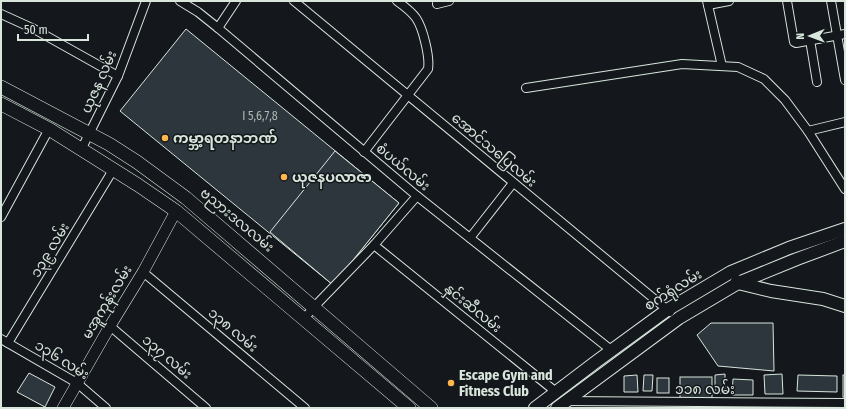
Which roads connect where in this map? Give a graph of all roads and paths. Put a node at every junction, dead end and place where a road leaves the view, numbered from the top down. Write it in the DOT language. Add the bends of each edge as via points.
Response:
graph roads {
  1 [pos="146,1"];
  2 [pos="180,1"];
  3 [pos="236,1"];
  4 [pos="294,1"];
  5 [pos="398,1"];
  6 [pos="449,1"];
  7 [pos="729,1"];
  8 [pos="787,1"];
  9 [pos="831,1"];
  10 [pos="708,3"];
  11 [pos="437,4"];
  12 [pos="1,14"];
  13 [pos="218,28"];
  14 [pos="841,35"];
  15 [pos="810,40"];
  16 [pos="722,66"];
  17 [pos="118,76"];
  18 [pos="845,80"];
  19 [pos="817,82"];
  20 [pos="1,87"];
  21 [pos="526,88"];
  22 [pos="408,96"];
  23 [pos="1,104"];
  24 [pos="845,122"];
  25 [pos="49,129"];
  26 [pos="808,131"];
  27 [pos="90,135"];
  28 [pos="81,150"];
  29 [pos="364,152"];
  30 [pos="113,170"];
  31 [pos="513,182"];
  32 [pos="845,190"];
  33 [pos="417,196"];
  34 [pos="176,211"];
  35 [pos="1,217"];
  36 [pos="845,229"];
  37 [pos="470,238"];
  38 [pos="845,242"];
  39 [pos="374,245"];
  40 [pos="143,272"];
  41 [pos="731,272"];
  42 [pos="738,283"];
  43 [pos="845,306"];
  44 [pos="314,307"];
  45 [pos="667,310"];
  46 [pos="679,318"];
  47 [pos="303,320"];
  48 [pos="110,326"];
  49 [pos="5,341"];
  50 [pos="611,350"];
  51 [pos="77,383"];
  52 [pos="556,392"];
  53 [pos="845,403"];
  54 [pos="561,405"];
  55 [pos="64,408"];
  56 [pos="106,408"];
  57 [pos="206,408"];
  58 [pos="305,408"];
  59 [pos="410,408"];
  60 [pos="430,408"];
  61 [pos="535,408"];
  1 -- 17 [label="street, ယုဇန လမ်း"];
  2 -- 13 [label="street, စံပယ်လမ်း"];
  3 -- 13 [label="street"];
  4 -- 22 [label="street, အောင်သပြေလမ်း"];
  5 -- 22 [label="street" via="417,19 426,43 429,63 428,69"];
  6 -- 11 [label="street"];
  7 -- 10 [label="street"];
  8 -- 15 [label="street" via="794,42 798,44"];
  9 -- 14 [label="street"];
  10 -- 16 [label="street"];
  12 -- 17 [label="street" via="34,29"];
  13 -- 29 [label="street, စံပယ်လမ်း"];
  14 -- 15 [label="street"];
  14 -- 18 [label="street"];
  15 -- 19 [label="street"];
  16 -- 21 [label="street" via="682,64"];
  16 -- 26 [label="street" via="738,67 764,79 785,100"];
  17 -- 27 [label="street, ယုဇန လမ်း"];
  20 -- 27 [label="main road, ဗညားဒလလမ်း"];
  22 -- 29 [label="street"];
  22 -- 31 [label="street, အောင်သပြေလမ်း"];
  23 -- 25 [label="main road"];
  24 -- 26 [label="street"];
  25 -- 28 [label="main road"];
  25 -- 35 [label="street"];
  26 -- 32 [label="street"];
  27 -- 28 [label="street, ယုဇန လမ်း"];
  27 -- 44 [label="main road, ဗညားဒလလမ်း" via="138,162 186,198"];
  28 -- 30 [label="main road"];
  29 -- 33 [label="street, စံပယ်လမ်း"];
  30 -- 34 [label="main road"];
  30 -- 49 [label="street, ၁၃၉ လမ်း"];
  31 -- 37 [label="street"];
  31 -- 45 [label="street, အောင်သပြေလမ်း"];
  33 -- 37 [label="street, စံပယ်လမ်း"];
  33 -- 39 [label="street"];
  34 -- 40 [label="street, မအူကုန်းလမ်း"];
  34 -- 47 [label="main road"];
  36 -- 41 [label="main road, စက်ရုံလမ်း"];
  37 -- 50 [label="street, စံပယ်လမ်း"];
  38 -- 42 [label="main road, စက်ရုံလမ်း"];
  39 -- 44 [label="street"];
  39 -- 52 [label="street, နှင်းဆီလမ်း"];
  40 -- 48 [label="street, မအူကုန်းလမ်း"];
  40 -- 58 [label="street, ၁၃၈ လမ်း"];
  41 -- 42 [label="main road"];
  41 -- 45 [label="main road, စက်ရုံလမ်း"];
  42 -- 43 [label="main road" via="823,299"];
  42 -- 46 [label="main road, စက်ရုံလမ်း"];
  44 -- 47 [label="street"];
  44 -- 60 [label="main road, ဗညားဒလလမ်း"];
  45 -- 46 [label="street, အောင်သပြေလမ်း"];
  45 -- 50 [label="main road, စက်ရုံလမ်း"];
  46 -- 54 [label="main road, စက်ရုံလမ်း"];
  47 -- 59 [label="main road"];
  48 -- 51 [label="street, မအူကုန်းလမ်း"];
  48 -- 57 [label="street, ၁၃၇ လမ်း"];
  49 -- 51 [label="street, ၁၃၆ လမ်း"];
  50 -- 52 [label="main road, စက်ရုံလမ်း"];
  51 -- 55 [label="street, မအူကုန်းလမ်း"];
  51 -- 56 [label="street, ၁၃၆ လမ်း"];
  52 -- 61 [label="main road, စက်ရုံလမ်း"];
  53 -- 54 [label="street, ၁၁၈ လမ်း"];
}
